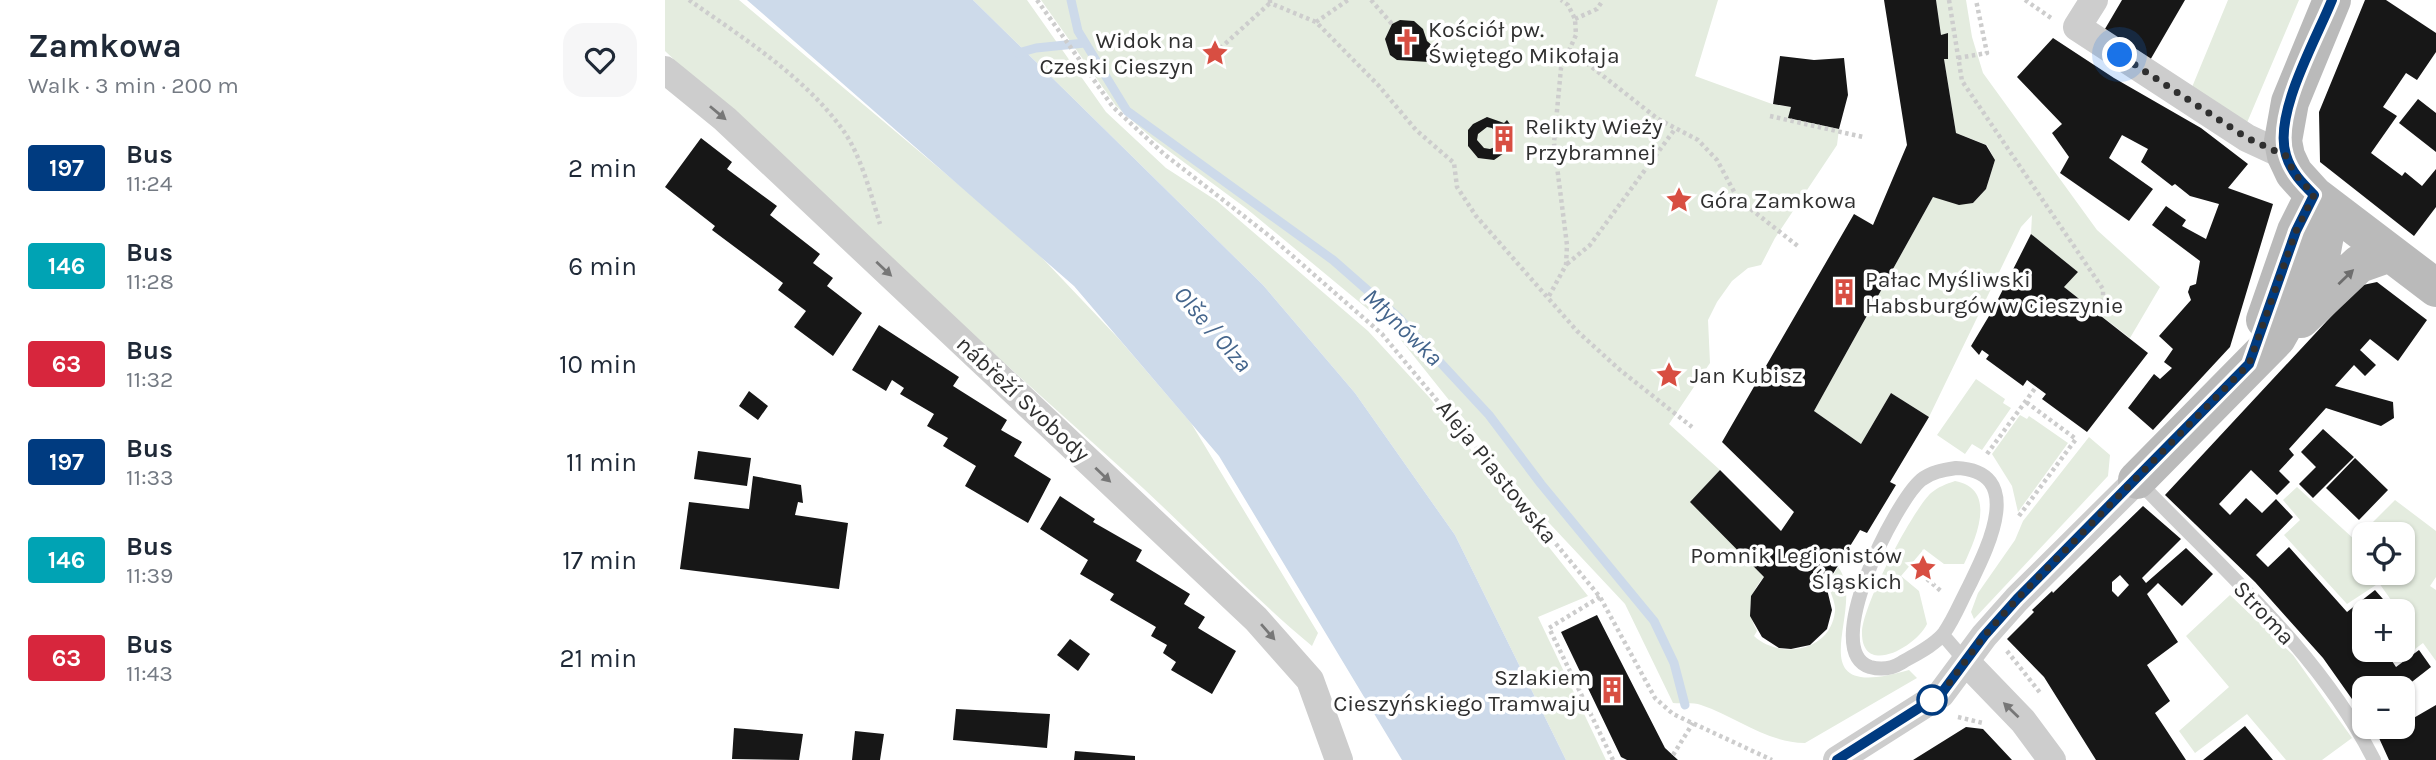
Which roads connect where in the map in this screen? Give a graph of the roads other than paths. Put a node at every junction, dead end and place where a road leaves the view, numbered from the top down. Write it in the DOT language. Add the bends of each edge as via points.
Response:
graph roads {
  1 [pos="2094,0"];
  2 [pos="2332,0"];
  3 [pos="665,70"];
  4 [pos="2286,156"];
  5 [pos="2322,202"];
  6 [pos="2390,253"];
  7 [pos="2436,288"];
  8 [pos="2277,338"];
  9 [pos="2249,364"];
  10 [pos="2137,480"];
  11 [pos="1943,635"];
  12 [pos="1967,663"];
  13 [pos="1867,752"];
  14 [pos="1339,760"];
  15 [pos="1837,760"];
  16 [pos="2052,760"];
  17 [pos="2374,760"];
  1 -- 4 [label="street" via="2077,27 2247,138"];
  2 -- 4 [label="street" via="2290,102 2283,141"];
  3 -- 14 [label="street, nábřeží Svobody, one-way" via="725,119 1257,619 1310,680"];
  4 -- 5 [label="street" via="2294,173"];
  5 -- 6 [label="street"];
  5 -- 8 [label="street" via="2320,262"];
  5 -- 9 [label="street" via="2296,231"];
  6 -- 7 [label="street"];
  8 -- 6 [label="street, one-way" via="2358,264"];
  8 -- 9 [label="street"];
  9 -- 10 [label="street"];
  10 -- 12 [label="street" via="2017,599"];
  10 -- 17 [label="lane, Stroma" via="2278,625 2327,685"];
  11 -- 11 [label="lane" via="1991,539 1997,510 1986,479 1966,468 1933,473 1915,487 1864,574 1854,653 1863,664 1879,669 1895,666"];
  11 -- 12 [label="lane"];
  12 -- 13 [label="street" via="1941,694"];
  16 -- 12 [label="street, one-way" via="2023,721"];
  13 -- 15 [label="street"];
}
